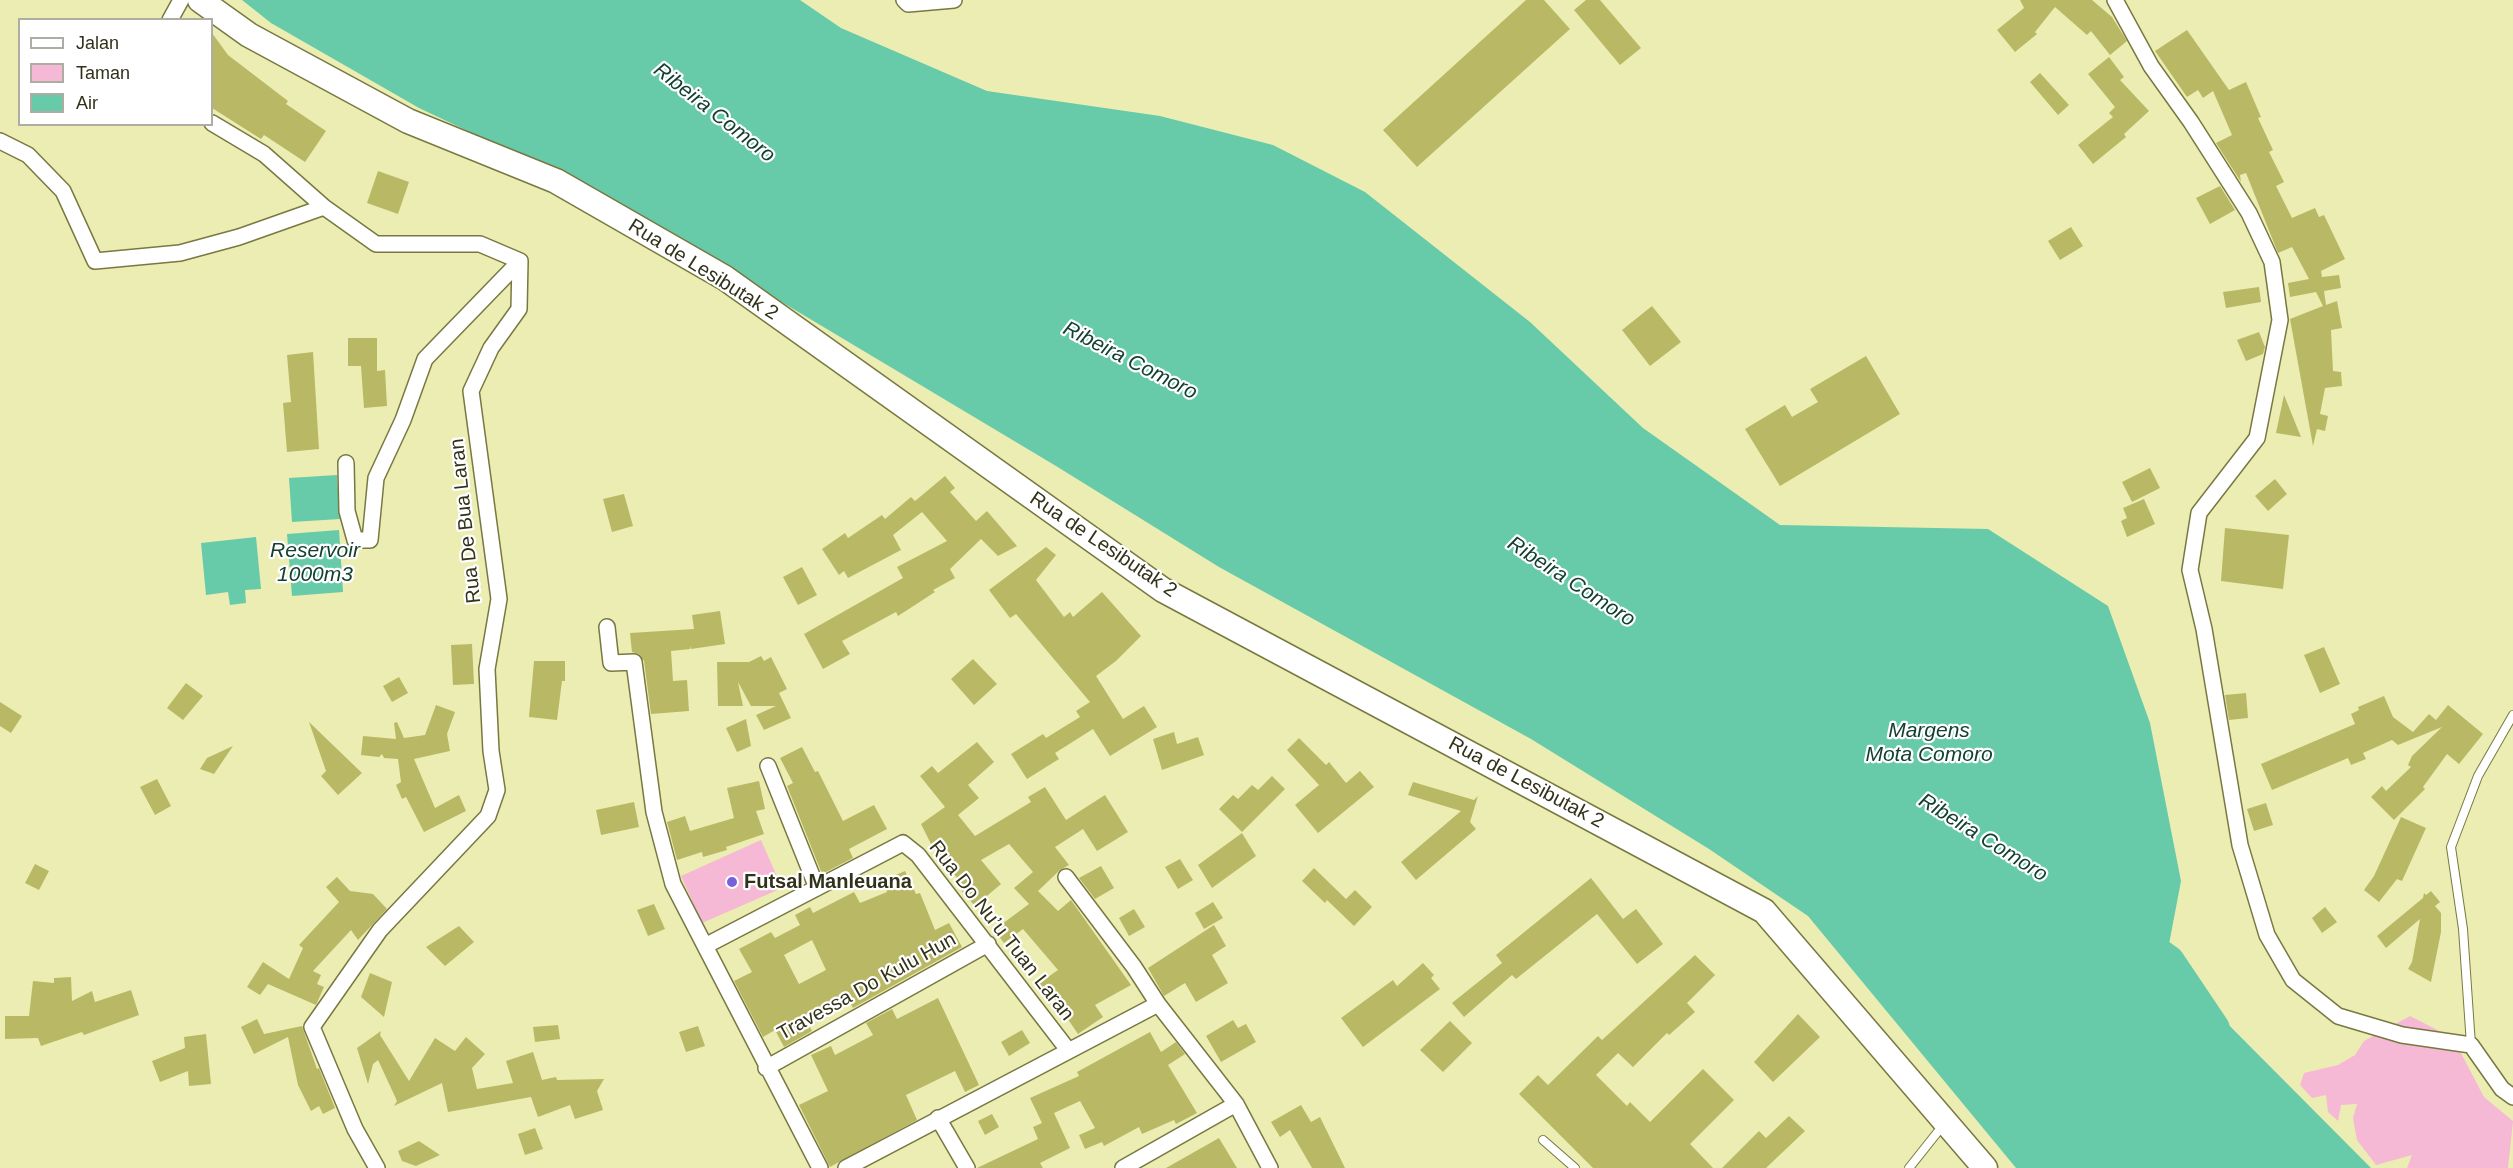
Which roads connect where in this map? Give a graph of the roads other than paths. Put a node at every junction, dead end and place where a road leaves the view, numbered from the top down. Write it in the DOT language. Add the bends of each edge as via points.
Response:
graph roads {
  1 [pos="181,0"];
  2 [pos="200,0"];
  3 [pos="904,0"];
  4 [pos="954,0"];
  5 [pos="2115,0"];
  6 [pos="171,18"];
  7 [pos="213,124"];
  8 [pos="0,141"];
  9 [pos="324,207"];
  10 [pos="520,261"];
  11 [pos="346,463"];
  12 [pos="607,627"];
  13 [pos="2513,715"];
  14 [pos="768,766"];
  15 [pos="1066,877"];
  16 [pos="817,888"];
  17 [pos="988,944"];
  18 [pos="705,946"];
  19 [pos="1158,1004"];
  20 [pos="2471,1045"];
  21 [pos="1068,1050"];
  22 [pos="766,1068"];
  23 [pos="2513,1097"];
  24 [pos="1236,1104"];
  25 [pos="938,1118"];
  26 [pos="1947,1121"];
  27 [pos="1543,1140"];
  28 [pos="377,1168"];
  29 [pos="820,1168"];
  30 [pos="846,1168"];
  31 [pos="967,1168"];
  32 [pos="1122,1168"];
  33 [pos="1270,1168"];
  34 [pos="1575,1168"];
  35 [pos="1909,1168"];
  36 [pos="1985,1168"];
  1 -- 6 [label="street"];
  2 -- 26 [label="main road, Rua de Lesibutak 2" via="249,35 408,121 556,181 725,278 1163,590 1764,911"];
  3 -- 4 [label="street" via="908,4"];
  5 -- 20 [label="street" via="2151,66 2249,213 2272,262 2280,320 2257,438 2199,513 2190,570 2204,629 2240,845 2267,935 2293,980 2338,1016 2402,1035"];
  7 -- 9 [label="street" via="264,154"];
  8 -- 9 [label="street" via="28,155 63,191 94,261 180,253"];
  9 -- 10 [label="street" via="376,244 480,244"];
  10 -- 11 [label="street" via="425,359 376,478 370,540 354,540 347,511"];
  10 -- 28 [label="street, Rua De Bua Laran" via="519,309 492,348 471,391 499,599 487,669 497,790 488,816 380,930 312,1027 355,1129"];
  12 -- 18 [label="street" via="611,663 634,662 654,812 673,884"];
  13 -- 20 [label="lane" via="2478,776 2451,847 2463,929"];
  14 -- 16 [label="street"];
  15 -- 19 [label="street"];
  16 -- 17 [label="street, Rua Do Nu’u Tuan Laran" via="903,843 918,855"];
  16 -- 18 [label="street, Rua Do Nu’u Tuan Laran"];
  17 -- 21 [label="street, Rua Do Nu’u Tuan Laran"];
  17 -- 22 [label="street, Travessa Do Kulu Hun"];
  18 -- 22 [label="street"];
  19 -- 21 [label="street"];
  19 -- 24 [label="street"];
  20 -- 23 [label="street" via="2502,1089"];
  21 -- 25 [label="street"];
  22 -- 29 [label="street"];
  24 -- 32 [label="street"];
  24 -- 33 [label="street"];
  25 -- 30 [label="street"];
  25 -- 31 [label="street"];
  26 -- 35 [label="lane"];
  26 -- 36 [label="main road, Rua de Lesibutak 2"];
  27 -- 34 [label="lane"];
}
